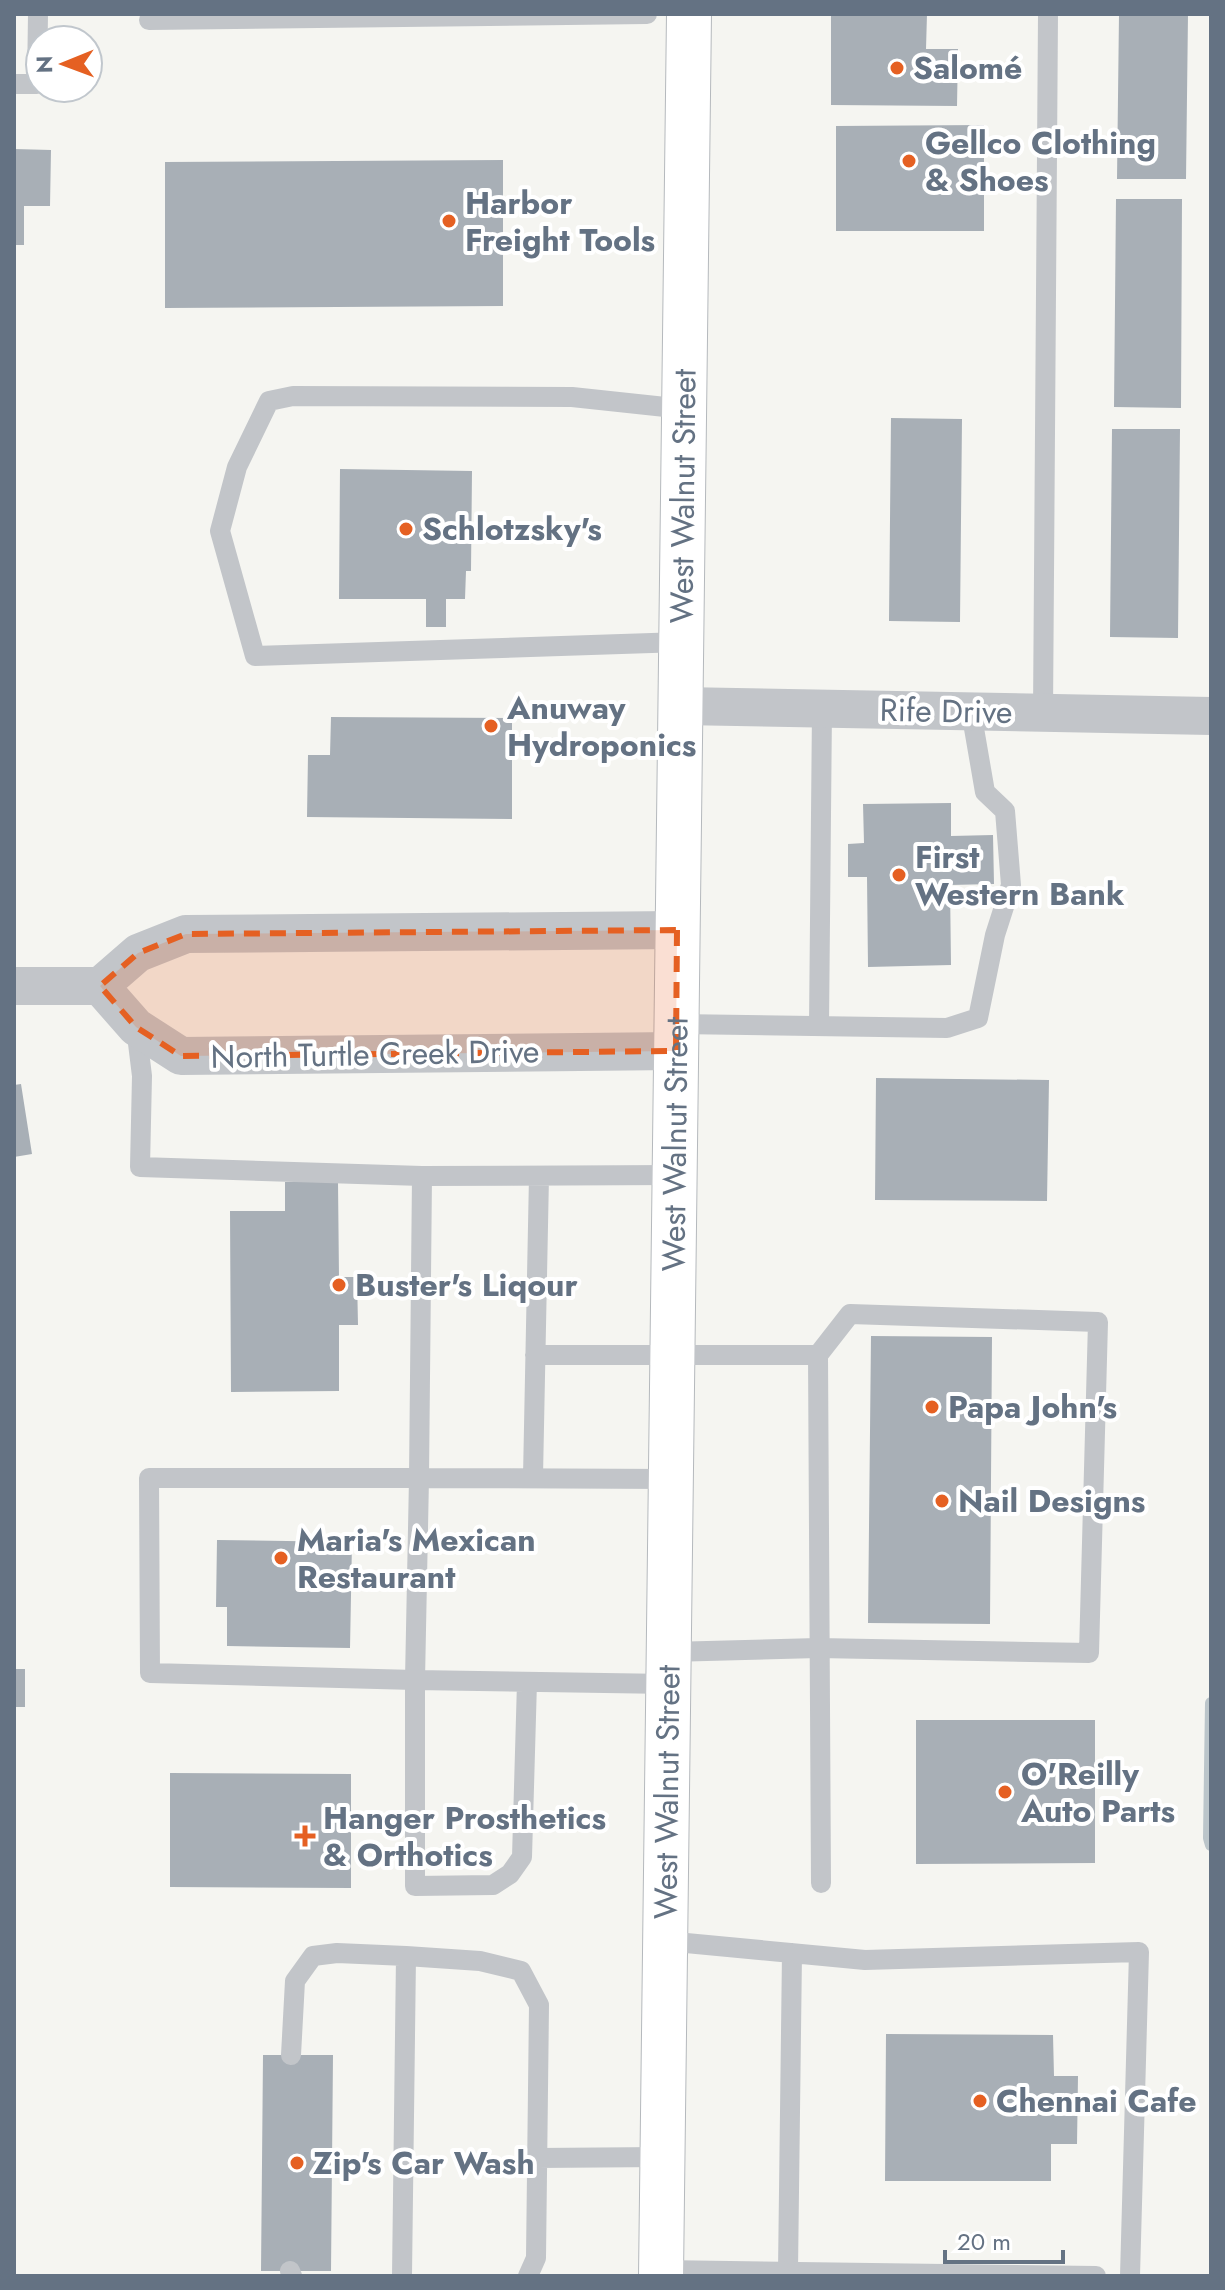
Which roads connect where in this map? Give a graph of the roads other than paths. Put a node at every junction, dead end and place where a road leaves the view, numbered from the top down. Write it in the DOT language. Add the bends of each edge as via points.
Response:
graph roads {
  1 [pos="38,14"];
  2 [pos="647,14"];
  3 [pos="689,14"];
  4 [pos="1048,14"];
  5 [pos="149,20"];
  6 [pos="14,84"];
  7 [pos="684,409"];
  8 [pos="682,642"];
  9 [pos="681,706"];
  10 [pos="822,709"];
  11 [pos="971,711"];
  12 [pos="1043,713"];
  13 [pos="1211,716"];
  14 [pos="677,930"];
  15 [pos="14,986"];
  16 [pos="100,986"];
  17 [pos="819,1026"];
  18 [pos="136,1027"];
  19 [pos="676,1038"];
  20 [pos="675,1175"];
  21 [pos="422,1176"];
  22 [pos="539,1176"];
  23 [pos="535,1355"];
  24 [pos="673,1355"];
  25 [pos="818,1355"];
  26 [pos="533,1477"];
  27 [pos="419,1478"];
  28 [pos="671,1479"];
  29 [pos="818,1648"];
  30 [pos="669,1668"];
  31 [pos="415,1680"];
  32 [pos="527,1682"];
  33 [pos="821,1883"];
  34 [pos="665,1941"];
  35 [pos="792,1953"];
  36 [pos="406,1956"];
  37 [pos="291,2055"];
  38 [pos="662,2157"];
  39 [pos="537,2158"];
  40 [pos="788,2271"];
  41 [pos="661,2273"];
  42 [pos="402,2276"];
  43 [pos="528,2276"];
  44 [pos="1096,2276"];
  45 [pos="1130,2276"];
  1 -- 6 [label="lane" via="37,84"];
  2 -- 5 [label="lane"];
  3 -- 7 [label="main road, West Walnut Street"];
  4 -- 12 [label="lane"];
  7 -- 8 [label="main road, West Walnut Street"];
  7 -- 8 [label="lane" via="572,397 293,396 269,401 237,467 220,531 255,656"];
  8 -- 9 [label="main road, West Walnut Street"];
  9 -- 10 [label="street, Rife Drive"];
  9 -- 14 [label="main road, West Walnut Street"];
  10 -- 11 [label="street, Rife Drive"];
  10 -- 17 [label="lane"];
  11 -- 12 [label="street, Rife Drive"];
  11 -- 17 [label="lane" via="985,792 1005,811 1011,885 978,1018 947,1028"];
  12 -- 13 [label="street, Rife Drive"];
  14 -- 16 [label="street" via="186,934 138,953"];
  14 -- 19 [label="main road, West Walnut Street"];
  15 -- 16 [label="street"];
  16 -- 18 [label="street, North Turtle Creek Drive"];
  17 -- 19 [label="lane"];
  18 -- 19 [label="street, North Turtle Creek Drive" via="181,1056"];
  18 -- 21 [label="lane" via="142,1076 140,1167"];
  19 -- 20 [label="main road, West Walnut Street"];
  20 -- 22 [label="lane"];
  20 -- 24 [label="main road, West Walnut Street"];
  21 -- 22 [label="lane"];
  21 -- 27 [label="lane"];
  22 -- 23 [label="lane"];
  23 -- 24 [label="lane"];
  23 -- 26 [label="lane"];
  24 -- 25 [label="lane"];
  24 -- 28 [label="main road, West Walnut Street"];
  25 -- 29 [label="lane"];
  25 -- 29 [label="lane" via="850,1314 1098,1322 1089,1653"];
  26 -- 27 [label="lane"];
  26 -- 28 [label="lane"];
  27 -- 31 [label="lane"];
  27 -- 31 [label="lane" via="149,1478 150,1673"];
  28 -- 30 [label="main road, West Walnut Street"];
  29 -- 30 [label="lane"];
  29 -- 33 [label="lane"];
  30 -- 32 [label="lane"];
  30 -- 34 [label="main road, West Walnut Street"];
  31 -- 32 [label="lane"];
  31 -- 32 [label="lane" via="415,1886 493,1885 522,1857"];
  34 -- 35 [label="lane"];
  34 -- 38 [label="main road, West Walnut Street"];
  35 -- 40 [label="lane"];
  35 -- 45 [label="lane" via="865,1960 1139,1952"];
  36 -- 37 [label="lane" via="313,1956 295,1981"];
  36 -- 39 [label="lane" via="480,1961 521,1971 539,2005"];
  36 -- 42 [label="lane"];
  38 -- 39 [label="lane"];
  38 -- 41 [label="main road, West Walnut Street"];
  39 -- 43 [label="lane" via="536,2258"];
  40 -- 41 [label="lane"];
  40 -- 44 [label="lane"];
}
